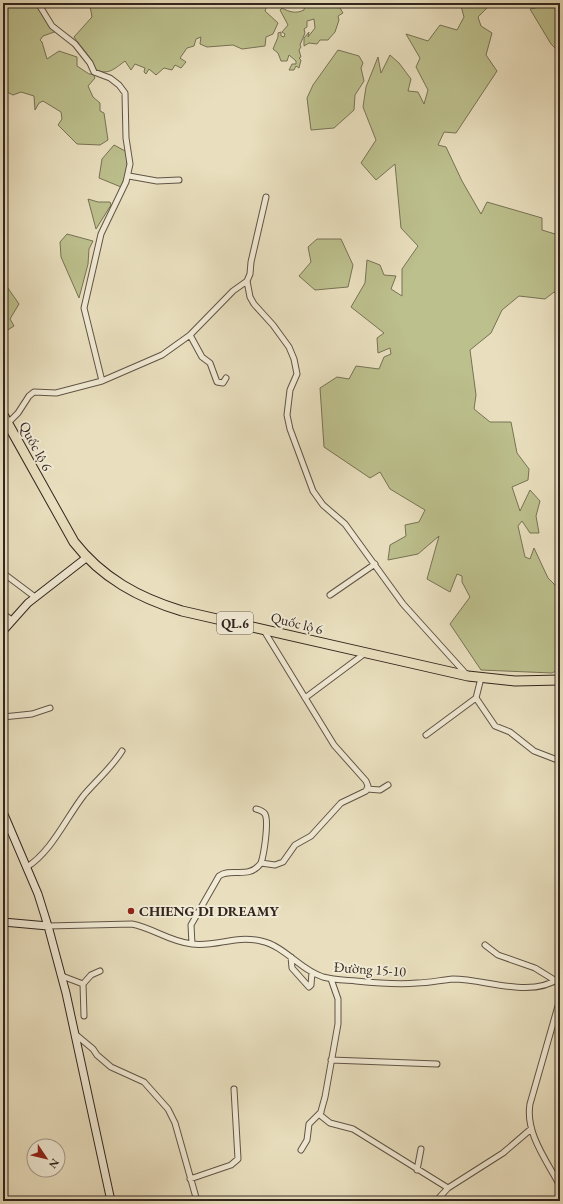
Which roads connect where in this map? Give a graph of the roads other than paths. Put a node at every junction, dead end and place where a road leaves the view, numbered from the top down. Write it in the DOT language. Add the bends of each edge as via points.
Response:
graph roads {
  1 [pos="38,3"];
  2 [pos="129,176"];
  3 [pos="179,180"];
  4 [pos="266,197"];
  5 [pos="247,281"];
  6 [pos="190,335"];
  7 [pos="226,378"];
  8 [pos="102,381"];
  9 [pos="5,419"];
  10 [pos="86,558"];
  11 [pos="375,564"];
  12 [pos="3,573"];
  13 [pos="330,595"];
  14 [pos="35,597"];
  15 [pos="3,614"];
  16 [pos="12,620"];
  17 [pos="263,628"];
  18 [pos="3,631"];
  19 [pos="364,654"];
  20 [pos="468,676"];
  21 [pos="481,678"];
  22 [pos="560,680"];
  23 [pos="305,698"];
  24 [pos="476,698"];
  25 [pos="50,708"];
  26 [pos="3,717"];
  27 [pos="426,735"];
  28 [pos="122,750"];
  29 [pos="560,761"];
  30 [pos="388,785"];
  31 [pos="367,789"];
  32 [pos="256,809"];
  33 [pos="3,812"];
  34 [pos="261,863"];
  35 [pos="27,867"];
  36 [pos="3,922"];
  37 [pos="48,926"];
  38 [pos="192,944"];
  39 [pos="485,945"];
  40 [pos="291,957"];
  41 [pos="100,970"];
  42 [pos="312,972"];
  43 [pos="62,976"];
  44 [pos="331,979"];
  45 [pos="558,979"];
  46 [pos="83,984"];
  47 [pos="560,999"];
  48 [pos="84,1016"];
  49 [pos="75,1034"];
  50 [pos="331,1060"];
  51 [pos="437,1064"];
  52 [pos="234,1089"];
  53 [pos="321,1112"];
  54 [pos="531,1129"];
  55 [pos="301,1150"];
  56 [pos="421,1150"];
  57 [pos="417,1170"];
  58 [pos="190,1179"];
  59 [pos="560,1186"];
  60 [pos="448,1188"];
  61 [pos="111,1201"];
  62 [pos="197,1201"];
  63 [pos="436,1201"];
  1 -- 2 [label="street" via="52,26 75,44 94,72 110,78 125,92"];
  2 -- 3 [label="street" via="156,181"];
  2 -- 8 [label="street" via="103,228 84,308"];
  4 -- 5 [label="street"];
  5 -- 6 [label="street" via="229,294"];
  5 -- 11 [label="street" via="254,304 289,347 294,359 297,374 290,390 287,415 313,491 323,505 345,524"];
  6 -- 7 [label="street" via="202,357 210,363 217,382 223,382"];
  6 -- 8 [label="street" via="154,359"];
  8 -- 9 [label="street" via="56,393 34,392 18,414"];
  9 -- 10 [label="highway, Quốc lộ 6 / QL.6" via="65,529"];
  10 -- 14 [label="street"];
  10 -- 17 [label="highway, Quốc lộ 6 / QL.6" via="119,584 154,602 182,611"];
  11 -- 13 [label="street"];
  11 -- 20 [label="street" via="403,604"];
  12 -- 14 [label="street"];
  14 -- 16 [label="street"];
  15 -- 16 [label="street"];
  16 -- 18 [label="street"];
  17 -- 19 [label="highway, Quốc lộ 6 / QL.6"];
  17 -- 23 [label="street"];
  19 -- 20 [label="highway, Quốc lộ 6 / QL.6"];
  19 -- 23 [label="street"];
  20 -- 21 [label="highway, Quốc lộ 6 / QL.6"];
  21 -- 22 [label="highway, Quốc lộ 6 / QL.6"];
  21 -- 24 [label="street"];
  23 -- 31 [label="street" via="334,745 366,781"];
  24 -- 27 [label="street"];
  24 -- 29 [label="street" via="495,726 510,732 534,751"];
  25 -- 26 [label="street" via="32,714"];
  28 -- 35 [label="street" via="42,854"];
  30 -- 31 [label="street" via="380,790"];
  31 -- 34 [label="street" via="341,803 311,836 295,846 280,864"];
  32 -- 34 [label="street" via="263,812 266,818"];
  33 -- 35 [label="street"];
  34 -- 38 [label="street" via="247,872 223,873 219,876 192,925"];
  35 -- 37 [label="street"];
  36 -- 37 [label="street"];
  37 -- 38 [label="street, Đường 15-10" via="132,924 171,940"];
  37 -- 43 [label="street"];
  38 -- 40 [label="street, Đường 15-10" via="209,945 235,938 248,938 271,944"];
  39 -- 45 [label="street" via="498,954"];
  40 -- 42 [label="street, Đường 15-10"];
  40 -- 42 [label="street" via="291,966 309,987"];
  41 -- 46 [label="street" via="90,975"];
  42 -- 44 [label="street, Đường 15-10"];
  43 -- 46 [label="street"];
  43 -- 49 [label="street"];
  44 -- 45 [label="street, Đường 15-10" via="404,984 459,980 520,987 543,986"];
  44 -- 50 [label="street" via="338,1003"];
  46 -- 48 [label="street"];
  47 -- 54 [label="street" via="530,1104"];
  49 -- 58 [label="street" via="110,1067 144,1082 168,1109 175,1123"];
  49 -- 61 [label="street"];
  50 -- 51 [label="street"];
  50 -- 53 [label="street"];
  52 -- 58 [label="street" via="238,1159 231,1165"];
  53 -- 55 [label="street" via="309,1124 307,1140"];
  53 -- 57 [label="street" via="321,1117 330,1124 353,1129"];
  54 -- 59 [label="street"];
  54 -- 60 [label="street" via="503,1153"];
  56 -- 57 [label="street"];
  57 -- 60 [label="street" via="440,1181"];
  58 -- 62 [label="street"];
  60 -- 63 [label="street"];
}
